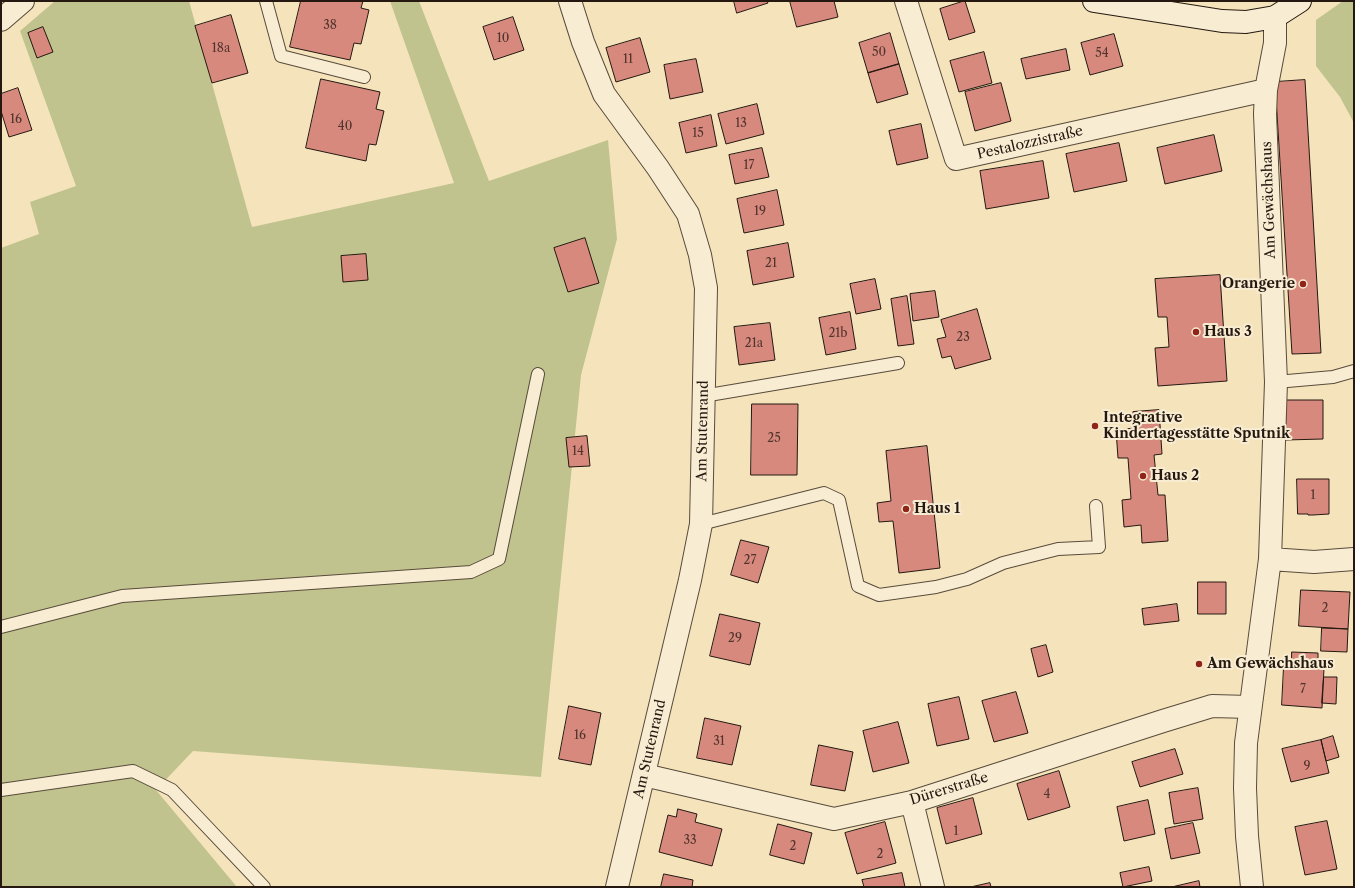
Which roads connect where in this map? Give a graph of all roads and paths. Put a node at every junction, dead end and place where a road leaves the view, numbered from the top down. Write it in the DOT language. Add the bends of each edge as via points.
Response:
graph roads {
  1 [pos="22,1"];
  2 [pos="266,1"];
  3 [pos="570,1"];
  4 [pos="906,1"];
  5 [pos="1094,1"];
  6 [pos="1300,1"];
  7 [pos="1275,17"];
  8 [pos="1,20"];
  9 [pos="364,77"];
  10 [pos="1266,90"];
  11 [pos="898,364"];
  12 [pos="1354,371"];
  13 [pos="538,374"];
  14 [pos="1276,382"];
  15 [pos="703,396"];
  16 [pos="1096,506"];
  17 [pos="701,524"];
  18 [pos="1270,559"];
  19 [pos="1354,559"];
  20 [pos="1,627"];
  21 [pos="1250,707"];
  22 [pos="644,775"];
  23 [pos="1,790"];
  24 [pos="912,802"];
  25 [pos="264,887"];
  26 [pos="617,887"];
  27 [pos="933,887"];
  28 [pos="1252,887"];
  1 -- 8 [label="street"];
  2 -- 9 [label="lane" via="281,56"];
  3 -- 15 [label="street, Am Stutenrand" via="604,94 688,214 706,288"];
  4 -- 10 [label="street, Pestalozzistraße" via="956,159"];
  5 -- 7 [label="street" via="1222,21 1246,22"];
  6 -- 7 [label="street"];
  7 -- 10 [label="street, Am Gewächshaus" via="1275,43"];
  10 -- 14 [label="street, Am Gewächshaus"];
  11 -- 15 [label="lane"];
  12 -- 14 [label="lane" via="1333,377"];
  13 -- 20 [label="lane" via="499,559 471,572 122,596"];
  14 -- 18 [label="street, Am Gewächshaus"];
  15 -- 17 [label="street, Am Stutenrand"];
  16 -- 17 [label="lane" via="1099,547 1058,549 1003,563 967,579 936,587 879,595 858,586 839,500 824,493"];
  17 -- 22 [label="street, Am Stutenrand"];
  18 -- 19 [label="street" via="1314,562"];
  18 -- 21 [label="street, Am Gewächshaus"];
  21 -- 24 [label="street, Dürerstraße" via="1212,706"];
  21 -- 28 [label="street, Am Gewächshaus" via="1245,788"];
  22 -- 24 [label="street, Dürerstraße" via="834,819"];
  22 -- 26 [label="street, Am Stutenrand"];
  23 -- 25 [label="lane" via="133,771 172,790"];
  24 -- 27 [label="street"];
}
